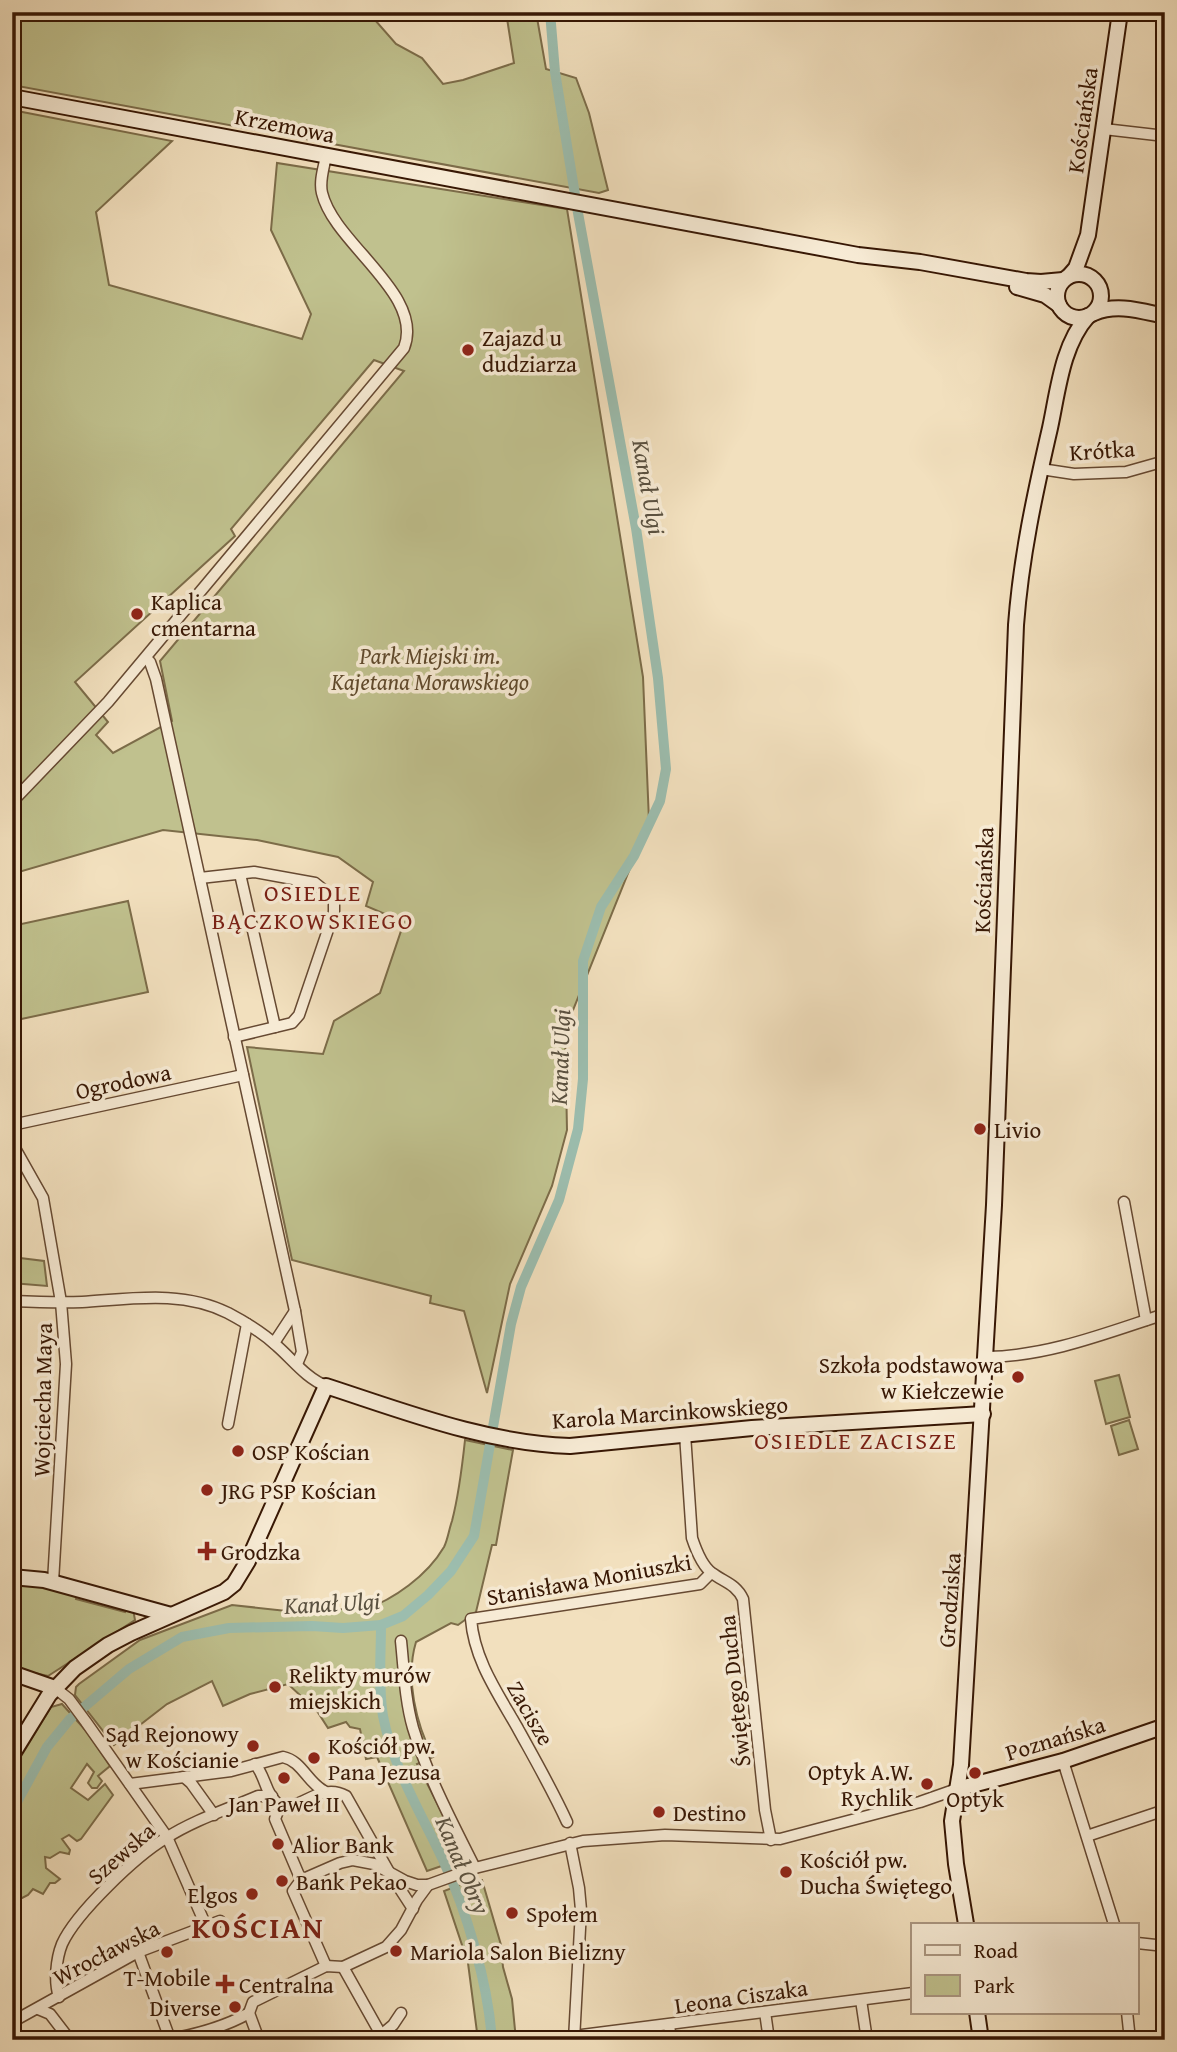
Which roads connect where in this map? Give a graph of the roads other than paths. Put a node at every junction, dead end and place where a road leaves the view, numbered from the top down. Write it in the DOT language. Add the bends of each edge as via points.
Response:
graph roads {
  1 [pos="1120,12"];
  2 [pos="12,97"];
  3 [pos="1104,128"];
  4 [pos="1165,136"];
  5 [pos="326,156"];
  6 [pos="1088,235"];
  7 [pos="858,255"];
  8 [pos="1066,278"];
  9 [pos="1097,283"];
  10 [pos="1165,306"];
  11 [pos="1061,308"];
  12 [pos="1091,315"];
  13 [pos="1165,316"];
  14 [pos="1067,352"];
  15 [pos="1165,461"];
  16 [pos="1041,469"];
  17 [pos="146,657"];
  18 [pos="12,802"];
  19 [pos="240,874"];
  20 [pos="200,878"];
  21 [pos="275,1027"];
  22 [pos="234,1037"];
  23 [pos="243,1075"];
  24 [pos="12,1125"];
  25 [pos="12,1143"];
  26 [pos="1124,1202"];
  27 [pos="12,1301"];
  28 [pos="61,1302"];
  29 [pos="295,1311"];
  30 [pos="1165,1314"];
  31 [pos="1146,1320"];
  32 [pos="247,1324"];
  33 [pos="274,1343"];
  34 [pos="987,1357"];
  35 [pos="297,1364"];
  36 [pos="326,1385"];
  37 [pos="983,1414"];
  38 [pos="228,1424"];
  39 [pos="685,1434"];
  40 [pos="711,1573"];
  41 [pos="12,1577"];
  42 [pos="53,1582"];
  43 [pos="139,1607"];
  44 [pos="172,1615"];
  45 [pos="471,1619"];
  46 [pos="131,1633"];
  47 [pos="401,1641"];
  48 [pos="12,1673"];
  49 [pos="55,1688"];
  50 [pos="1165,1726"];
  51 [pos="12,1755"];
  52 [pos="1063,1761"];
  53 [pos="255,1765"];
  54 [pos="184,1777"];
  55 [pos="131,1784"];
  56 [pos="957,1789"];
  57 [pos="324,1791"];
  58 [pos="272,1796"];
  59 [pos="280,1805"];
  60 [pos="1165,1810"];
  61 [pos="214,1815"];
  62 [pos="567,1822"];
  63 [pos="1087,1836"];
  64 [pos="167,1837"];
  65 [pos="771,1840"];
  66 [pos="570,1843"];
  67 [pos="471,1869"];
  68 [pos="388,1872"];
  69 [pos="301,1880"];
  70 [pos="431,1884"];
  71 [pos="413,1909"];
  72 [pos="220,1922"];
  73 [pos="966,1923"];
  74 [pos="1114,1923"];
  75 [pos="206,1926"];
  76 [pos="1138,1943"];
  77 [pos="1165,1946"];
  78 [pos="138,1952"];
  79 [pos="326,1966"];
  80 [pos="343,1967"];
  81 [pos="911,1993"];
  82 [pos="59,1997"];
  83 [pos="862,2000"];
  84 [pos="38,2009"];
  85 [pos="765,2012"];
  86 [pos="249,2013"];
  87 [pos="401,2013"];
  88 [pos="977,2014"];
  89 [pos="1127,2014"];
  90 [pos="12,2022"];
  91 [pos="669,2025"];
  92 [pos="383,2037"];
  93 [pos="574,2038"];
  94 [pos="168,2039"];
  95 [pos="70,2040"];
  96 [pos="259,2040"];
  97 [pos="671,2040"];
  98 [pos="769,2040"];
  99 [pos="867,2040"];
  100 [pos="981,2040"];
  101 [pos="1130,2040"];
  1 -- 3 [label="main road, Kościańska"];
  2 -- 5 [label="main road, Krzemowa"];
  3 -- 4 [label="street"];
  3 -- 6 [label="main road, Kościańska"];
  5 -- 7 [label="main road, Krzemowa"];
  5 -- 17 [label="street" via="321,188 326,204 403,306 408,321 406,344"];
  6 -- 8 [label="main road, Kościańska" via="1076,268"];
  6 -- 9 [label="main road, Kościańska"];
  7 -- 8 [label="main road" via="1026,281"];
  7 -- 11 [label="main road" via="1029,290"];
  8 -- 9 [label="main road" via="1086,274"];
  8 -- 11 [label="main road" via="1058,292"];
  9 -- 10 [label="main road" via="1117,298"];
  9 -- 12 [label="main road" via="1100,304"];
  11 -- 12 [label="main road" via="1075,317"];
  11 -- 14 [label="main road, Kościańska" via="1067,320"];
  12 -- 13 [label="main road" via="1115,307"];
  12 -- 14 [label="main road, Kościańska"];
  14 -- 16 [label="main road, Kościańska"];
  15 -- 16 [label="street, Krótka" via="1126,472 1074,474"];
  16 -- 34 [label="main road, Kościańska" via="1022,561 1016,625"];
  17 -- 18 [label="street"];
  17 -- 20 [label="street" via="156,678"];
  19 -- 20 [label="street"];
  19 -- 21 [label="street"];
  19 -- 21 [label="street" via="254,872 315,883 334,902 299,1015 292,1023"];
  20 -- 22 [label="street"];
  21 -- 22 [label="street"];
  22 -- 23 [label="street"];
  23 -- 24 [label="street, Ogrodowa"];
  23 -- 29 [label="street"];
  25 -- 28 [label="street, Wojciecha Maya" via="43,1198"];
  26 -- 31 [label="street"];
  27 -- 28 [label="street"];
  28 -- 32 [label="street" via="183,1298"];
  28 -- 42 [label="street, Wojciecha Maya" via="66,1364"];
  29 -- 33 [label="street"];
  29 -- 35 [label="street" via="302,1352"];
  30 -- 31 [label="street"];
  31 -- 34 [label="street" via="1055,1349"];
  32 -- 33 [label="street"];
  32 -- 38 [label="street"];
  33 -- 35 [label="street"];
  34 -- 37 [label="main road, Kościańska"];
  35 -- 36 [label="street"];
  36 -- 39 [label="main road, Karola Marcinkowskiego" via="473,1433 509,1440 570,1446"];
  36 -- 44 [label="main road" via="241,1574 224,1592"];
  37 -- 39 [label="main road, Karola Marcinkowskiego"];
  37 -- 56 [label="main road, Grodziska"];
  39 -- 40 [label="street, Świętego Ducha" via="692,1538"];
  40 -- 45 [label="street, Stanisława Moniuszki" via="700,1584"];
  40 -- 65 [label="street, Świętego Ducha" via="734,1586 743,1599"];
  41 -- 42 [label="main road"];
  42 -- 43 [label="main road"];
  43 -- 44 [label="main road"];
  43 -- 46 [label="main road" via="141,1614"];
  44 -- 46 [label="main road"];
  45 -- 62 [label="street, Zacisze" via="483,1667"];
  46 -- 49 [label="main road" via="75,1668"];
  47 -- 67 [label="street" via="413,1726"];
  48 -- 49 [label="main road"];
  49 -- 51 [label="main road"];
  49 -- 55 [label="street" via="71,1701"];
  50 -- 52 [label="main road, Poznańska"];
  52 -- 56 [label="main road, Poznańska"];
  52 -- 63 [label="street"];
  53 -- 54 [label="street"];
  53 -- 57 [label="street" via="290,1758"];
  53 -- 58 [label="street"];
  54 -- 55 [label="street"];
  54 -- 61 [label="street"];
  55 -- 64 [label="street"];
  56 -- 65 [label="street"];
  56 -- 73 [label="main road, Grodziska" via="952,1821"];
  57 -- 59 [label="street" via="292,1806"];
  57 -- 68 [label="street" via="346,1796"];
  58 -- 59 [label="street"];
  58 -- 61 [label="street, Szewska" via="258,1796"];
  59 -- 69 [label="street" via="275,1819"];
  60 -- 63 [label="street"];
  61 -- 64 [label="street, Szewska"];
  63 -- 74 [label="street"];
  64 -- 75 [label="street"];
  64 -- 82 [label="street, Szewska" via="127,1868 69,1933 58,1957"];
  65 -- 66 [label="street" via="647,1835"];
  66 -- 67 [label="street"];
  66 -- 93 [label="street" via="580,1910"];
  67 -- 70 [label="street"];
  68 -- 69 [label="street" via="353,1860"];
  68 -- 70 [label="street" via="417,1885"];
  68 -- 71 [label="street"];
  69 -- 79 [label="street" via="293,1891"];
  70 -- 71 [label="street"];
  71 -- 80 [label="street" via="386,1947"];
  72 -- 75 [label="street, Wrocławska"];
  75 -- 78 [label="street, Wrocławska"];
  76 -- 77 [label="street"];
  78 -- 82 [label="street, Wrocławska"];
  78 -- 94 [label="street"];
  79 -- 80 [label="street"];
  79 -- 86 [label="street" via="253,2002"];
  80 -- 92 [label="street"];
  81 -- 83 [label="street, Leona Ciszaka"];
  82 -- 84 [label="street, Wrocławska"];
  83 -- 85 [label="street, Leona Ciszaka"];
  83 -- 99 [label="street"];
  84 -- 90 [label="street, Wrocławska"];
  84 -- 95 [label="street" via="50,2014"];
  85 -- 91 [label="street, Leona Ciszaka"];
  85 -- 98 [label="street"];
  86 -- 94 [label="street" via="195,2035"];
  86 -- 96 [label="street"];
  87 -- 92 [label="street"];
  88 -- 100 [label="main road"];
  89 -- 101 [label="street"];
  91 -- 93 [label="street, Leona Ciszaka"];
  91 -- 97 [label="street"];
}
